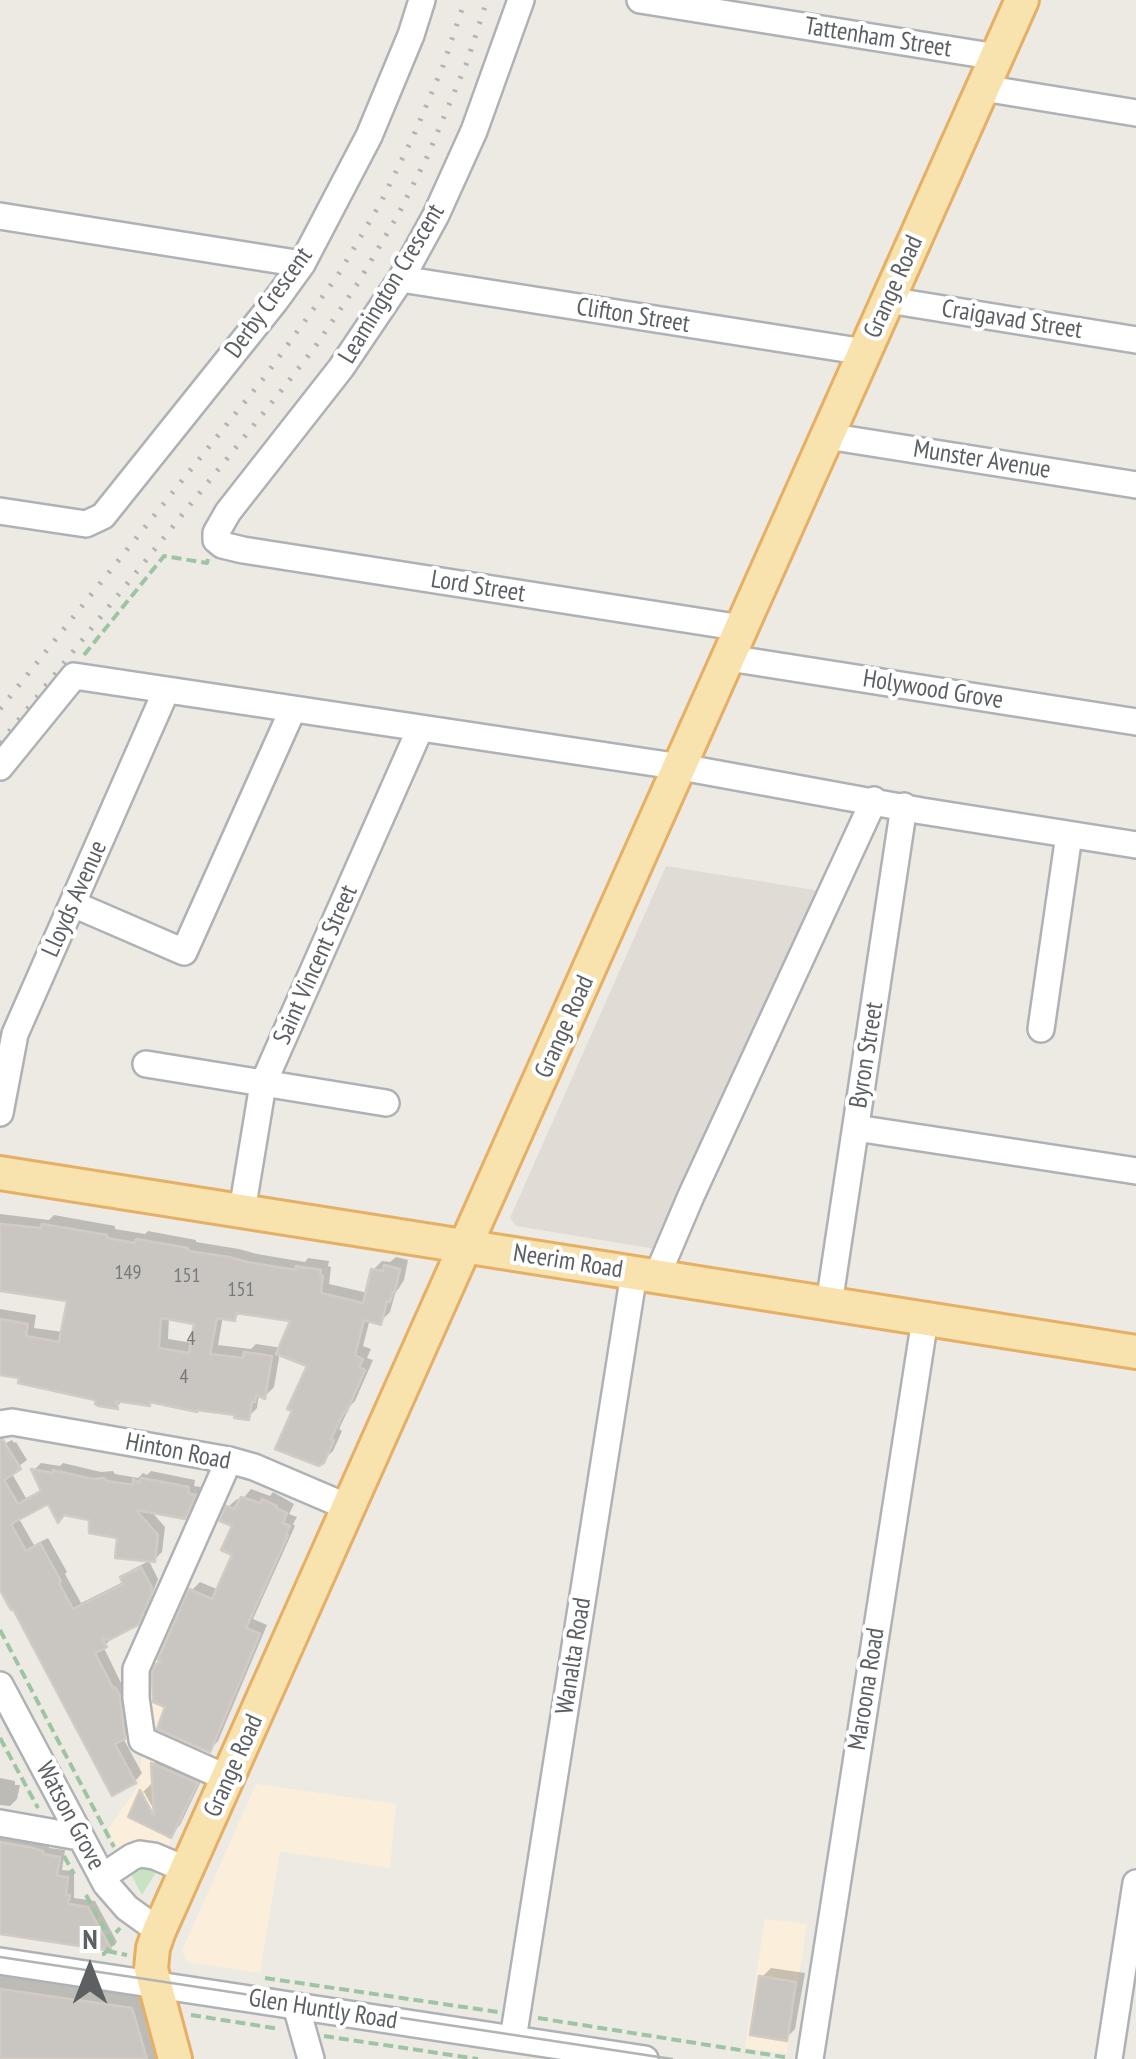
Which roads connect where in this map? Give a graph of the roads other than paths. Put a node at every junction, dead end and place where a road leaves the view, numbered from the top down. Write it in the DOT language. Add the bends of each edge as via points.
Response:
graph roads {
  1 [pos="422,0"];
  2 [pos="521,0"];
  3 [pos="640,0"];
  4 [pos="1022,0"];
  5 [pos="997,57"];
  6 [pos="983,88"];
  7 [pos="1136,113"];
  8 [pos="0,216"];
  9 [pos="302,264"];
  10 [pos="400,279"];
  11 [pos="888,300"];
  12 [pos="1136,340"];
  13 [pos="865,352"];
  14 [pos="828,436"];
  15 [pos="1136,485"];
  16 [pos="0,512"];
  17 [pos="216,540"];
  18 [pos="736,643"];
  19 [pos="166,690"];
  20 [pos="293,709"];
  21 [pos="1136,722"];
  22 [pos="420,728"];
  23 [pos="0,767"];
  24 [pos="681,768"];
  25 [pos="874,800"];
  26 [pos="904,806"];
  27 [pos="1070,835"];
  28 [pos="1136,845"];
  29 [pos="74,904"];
  30 [pos="1041,1029"];
  31 [pos="6,1042"];
  32 [pos="146,1064"];
  33 [pos="263,1084"];
  34 [pos="386,1103"];
  35 [pos="0,1112"];
  36 [pos="856,1128"];
  37 [pos="1136,1171"];
  38 [pos="0,1173"];
  39 [pos="242,1211"];
  40 [pos="467,1246"];
  41 [pos="645,1275"];
  42 [pos="829,1304"];
  43 [pos="925,1319"];
  44 [pos="1136,1352"];
  45 [pos="0,1424"];
  46 [pos="229,1460"];
  47 [pos="350,1508"];
  48 [pos="1,1687"];
  49 [pos="229,1779"];
  50 [pos="0,1823"];
  51 [pos="80,1836"];
  52 [pos="112,1870"];
  53 [pos="188,1870"];
  54 [pos="1136,1883"];
  55 [pos="159,1932"];
  56 [pos="0,1961"];
  57 [pos="154,1984"];
  58 [pos="296,2006"];
  59 [pos="515,2027"];
  60 [pos="175,2059"];
  61 [pos="312,2059"];
  62 [pos="645,2059"];
  63 [pos="810,2059"];
  64 [pos="1109,2059"];
  1 -- 9 [label="street, Derby Crescent" via="369,136"];
  2 -- 10 [label="street, Leamington Crescent" via="474,131"];
  3 -- 5 [label="street, Tattenham Street"];
  4 -- 5 [label="main road, Grange Road"];
  5 -- 6 [label="main road, Grange Road"];
  6 -- 7 [label="street"];
  6 -- 11 [label="main road, Grange Road"];
  8 -- 9 [label="street"];
  9 -- 16 [label="street, Derby Crescent" via="103,516 74,523"];
  10 -- 13 [label="street, Clifton Street"];
  10 -- 17 [label="street, Leamington Crescent" via="341,368 228,512"];
  11 -- 12 [label="street, Craigavad Street"];
  11 -- 13 [label="main road, Grange Road"];
  13 -- 14 [label="main road, Grange Road"];
  14 -- 15 [label="street, Munster Avenue"];
  14 -- 18 [label="main road, Grange Road"];
  17 -- 18 [label="street, Lord Street"];
  18 -- 21 [label="street, Holywood Grove"];
  18 -- 24 [label="main road, Grange Road"];
  19 -- 20 [label="street"];
  19 -- 23 [label="street" via="74,676"];
  19 -- 29 [label="street, Lloyds Avenue"];
  20 -- 22 [label="street"];
  20 -- 29 [label="street" via="184,952"];
  22 -- 24 [label="street"];
  22 -- 33 [label="street, Saint Vincent Street"];
  24 -- 25 [label="street"];
  24 -- 40 [label="main road, Grange Road"];
  25 -- 26 [label="street"];
  25 -- 41 [label="street, Wanalta Road" via="691,1196"];
  26 -- 27 [label="street"];
  26 -- 36 [label="street, Byron Street"];
  27 -- 28 [label="street"];
  27 -- 30 [label="street"];
  29 -- 31 [label="street, Lloyds Avenue"];
  31 -- 35 [label="street, Lloyds Avenue"];
  32 -- 33 [label="street"];
  33 -- 34 [label="street"];
  33 -- 39 [label="street, Saint Vincent Street"];
  36 -- 37 [label="street"];
  36 -- 42 [label="street, Byron Street"];
  38 -- 39 [label="main road, Neerim Road"];
  39 -- 40 [label="main road, Neerim Road"];
  40 -- 41 [label="main road, Neerim Road"];
  40 -- 47 [label="main road, Grange Road"];
  41 -- 42 [label="main road, Neerim Road"];
  41 -- 59 [label="street, Wanalta Road"];
  42 -- 43 [label="main road, Neerim Road"];
  43 -- 44 [label="main road, Neerim Road"];
  43 -- 63 [label="street, Maroona Road"];
  45 -- 46 [label="street, Hinton Road"];
  46 -- 47 [label="street, Hinton Road"];
  46 -- 49 [label="street" via="136,1669 142,1740"];
  47 -- 49 [label="main road, Grange Road"];
  48 -- 51 [label="street, Watson Grove"];
  49 -- 53 [label="main road, Grange Road"];
  50 -- 51 [label="street"];
  51 -- 52 [label="street, Watson Grove"];
  52 -- 53 [label="street" via="149,1854"];
  52 -- 55 [label="street, Watson Grove" via="115,1896"];
  53 -- 55 [label="main road, Grange Road"];
  54 -- 64 [label="street"];
  55 -- 57 [label="main road, Grange Road" via="151,1960"];
  56 -- 57 [label="street, Glen Huntly Road"];
  57 -- 58 [label="street, Glen Huntly Road"];
  57 -- 60 [label="main road, Grange Road"];
  58 -- 59 [label="street, Glen Huntly Road"];
  58 -- 61 [label="street"];
  59 -- 62 [label="street, Glen Huntly Road"];
}
